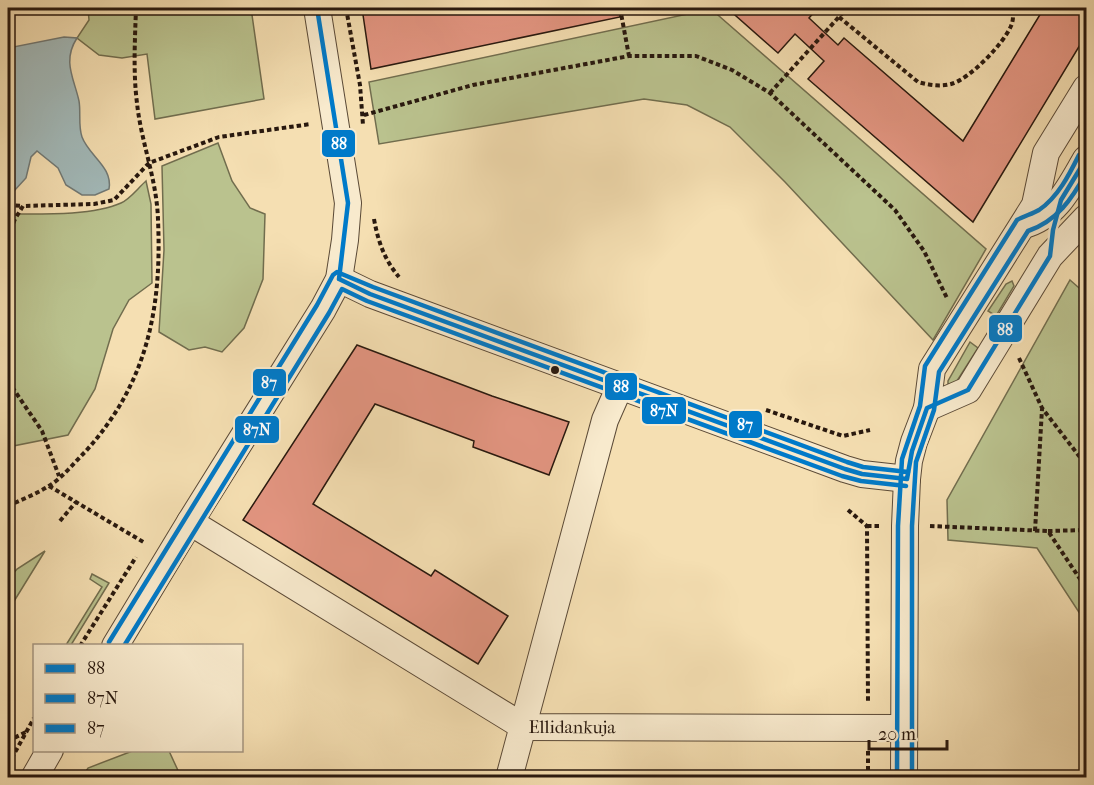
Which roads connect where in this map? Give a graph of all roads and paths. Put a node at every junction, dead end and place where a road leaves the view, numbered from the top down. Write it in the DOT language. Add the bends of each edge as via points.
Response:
graph roads {
  1 [pos="136,8"];
  2 [pos="317,8"];
  3 [pos="346,8"];
  4 [pos="620,8"];
  5 [pos="847,8"];
  6 [pos="1012,8"];
  7 [pos="839,18"];
  8 [pos="629,56"];
  9 [pos="1086,88"];
  10 [pos="770,93"];
  11 [pos="364,115"];
  12 [pos="335,121"];
  13 [pos="363,127"];
  14 [pos="1086,159"];
  15 [pos="149,163"];
  16 [pos="1061,200"];
  17 [pos="8,206"];
  18 [pos="23,207"];
  19 [pos="374,218"];
  20 [pos="1086,218"];
  21 [pos="1023,225"];
  22 [pos="8,237"];
  23 [pos="1050,256"];
  24 [pos="339,279"];
  25 [pos="407,282"];
  26 [pos="951,306"];
  27 [pos="1018,357"];
  28 [pos="8,381"];
  29 [pos="620,386"];
  30 [pos="927,408"];
  31 [pos="1042,408"];
  32 [pos="765,409"];
  33 [pos="870,430"];
  34 [pos="1086,465"];
  35 [pos="59,476"];
  36 [pos="907,479"];
  37 [pos="49,486"];
  38 [pos="76,502"];
  39 [pos="8,506"];
  40 [pos="848,510"];
  41 [pos="60,520"];
  42 [pos="190,522"];
  43 [pos="934,526"];
  44 [pos="1086,530"];
  45 [pos="1035,531"];
  46 [pos="1048,531"];
  47 [pos="145,543"];
  48 [pos="1086,588"];
  49 [pos="116,644"];
  50 [pos="33,720"];
  51 [pos="524,726"];
  52 [pos="868,728"];
  53 [pos="904,728"];
  54 [pos="28,731"];
  55 [pos="8,741"];
  56 [pos="49,752"];
  57 [pos="8,765"];
  58 [pos="34,777"];
  59 [pos="509,777"];
  60 [pos="868,777"];
  61 [pos="904,777"];
  1 -- 15 [label="path" via="137,104"];
  2 -- 12 [label="street"];
  3 -- 11 [label="path"];
  4 -- 8 [label="path"];
  5 -- 7 [label="path"];
  6 -- 7 [label="path" via="1011,28 980,67 952,84 933,86 918,82"];
  7 -- 10 [label="path"];
  8 -- 10 [label="path" via="696,56 732,70"];
  8 -- 11 [label="path" via="473,85"];
  9 -- 21 [label="street" via="1046,153 1035,205"];
  10 -- 26 [label="path" via="895,210 924,251"];
  11 -- 13 [label="path"];
  12 -- 15 [label="path" via="219,137"];
  12 -- 24 [label="street" via="348,203"];
  14 -- 16 [label="street"];
  15 -- 18 [label="path" via="114,200"];
  15 -- 35 [label="path" via="158,217 159,276 145,349 133,384 99,437"];
  16 -- 21 [label="street" via="1040,221"];
  16 -- 23 [label="street"];
  17 -- 18 [label="path"];
  18 -- 22 [label="path"];
  19 -- 25 [label="path" via="386,259"];
  20 -- 23 [label="street"];
  21 -- 30 [label="street" via="933,369"];
  23 -- 30 [label="street" via="968,390"];
  24 -- 29 [label="street"];
  24 -- 42 [label="street"];
  27 -- 31 [label="path"];
  28 -- 35 [label="path" via="42,431"];
  29 -- 36 [label="street" via="845,469"];
  29 -- 51 [label="street" via="605,420"];
  30 -- 36 [label="street" via="914,442"];
  31 -- 34 [label="path"];
  31 -- 45 [label="path"];
  32 -- 33 [label="path" via="843,436"];
  35 -- 37 [label="path"];
  36 -- 53 [label="street"];
  37 -- 38 [label="path"];
  37 -- 39 [label="path"];
  38 -- 41 [label="path"];
  38 -- 47 [label="path"];
  40 -- 52 [label="path" via="867,526"];
  42 -- 49 [label="street"];
  42 -- 51 [label="street, Ellidankuja"];
  43 -- 45 [label="path"];
  44 -- 46 [label="path"];
  45 -- 46 [label="path"];
  46 -- 48 [label="path"];
  50 -- 54 [label="path"];
  51 -- 52 [label="street, Ellidankuja"];
  51 -- 59 [label="street"];
  52 -- 53 [label="street, Ellidankuja"];
  52 -- 60 [label="path"];
  53 -- 61 [label="street"];
  54 -- 55 [label="path"];
  54 -- 57 [label="path"];
  56 -- 58 [label="street"];
}
